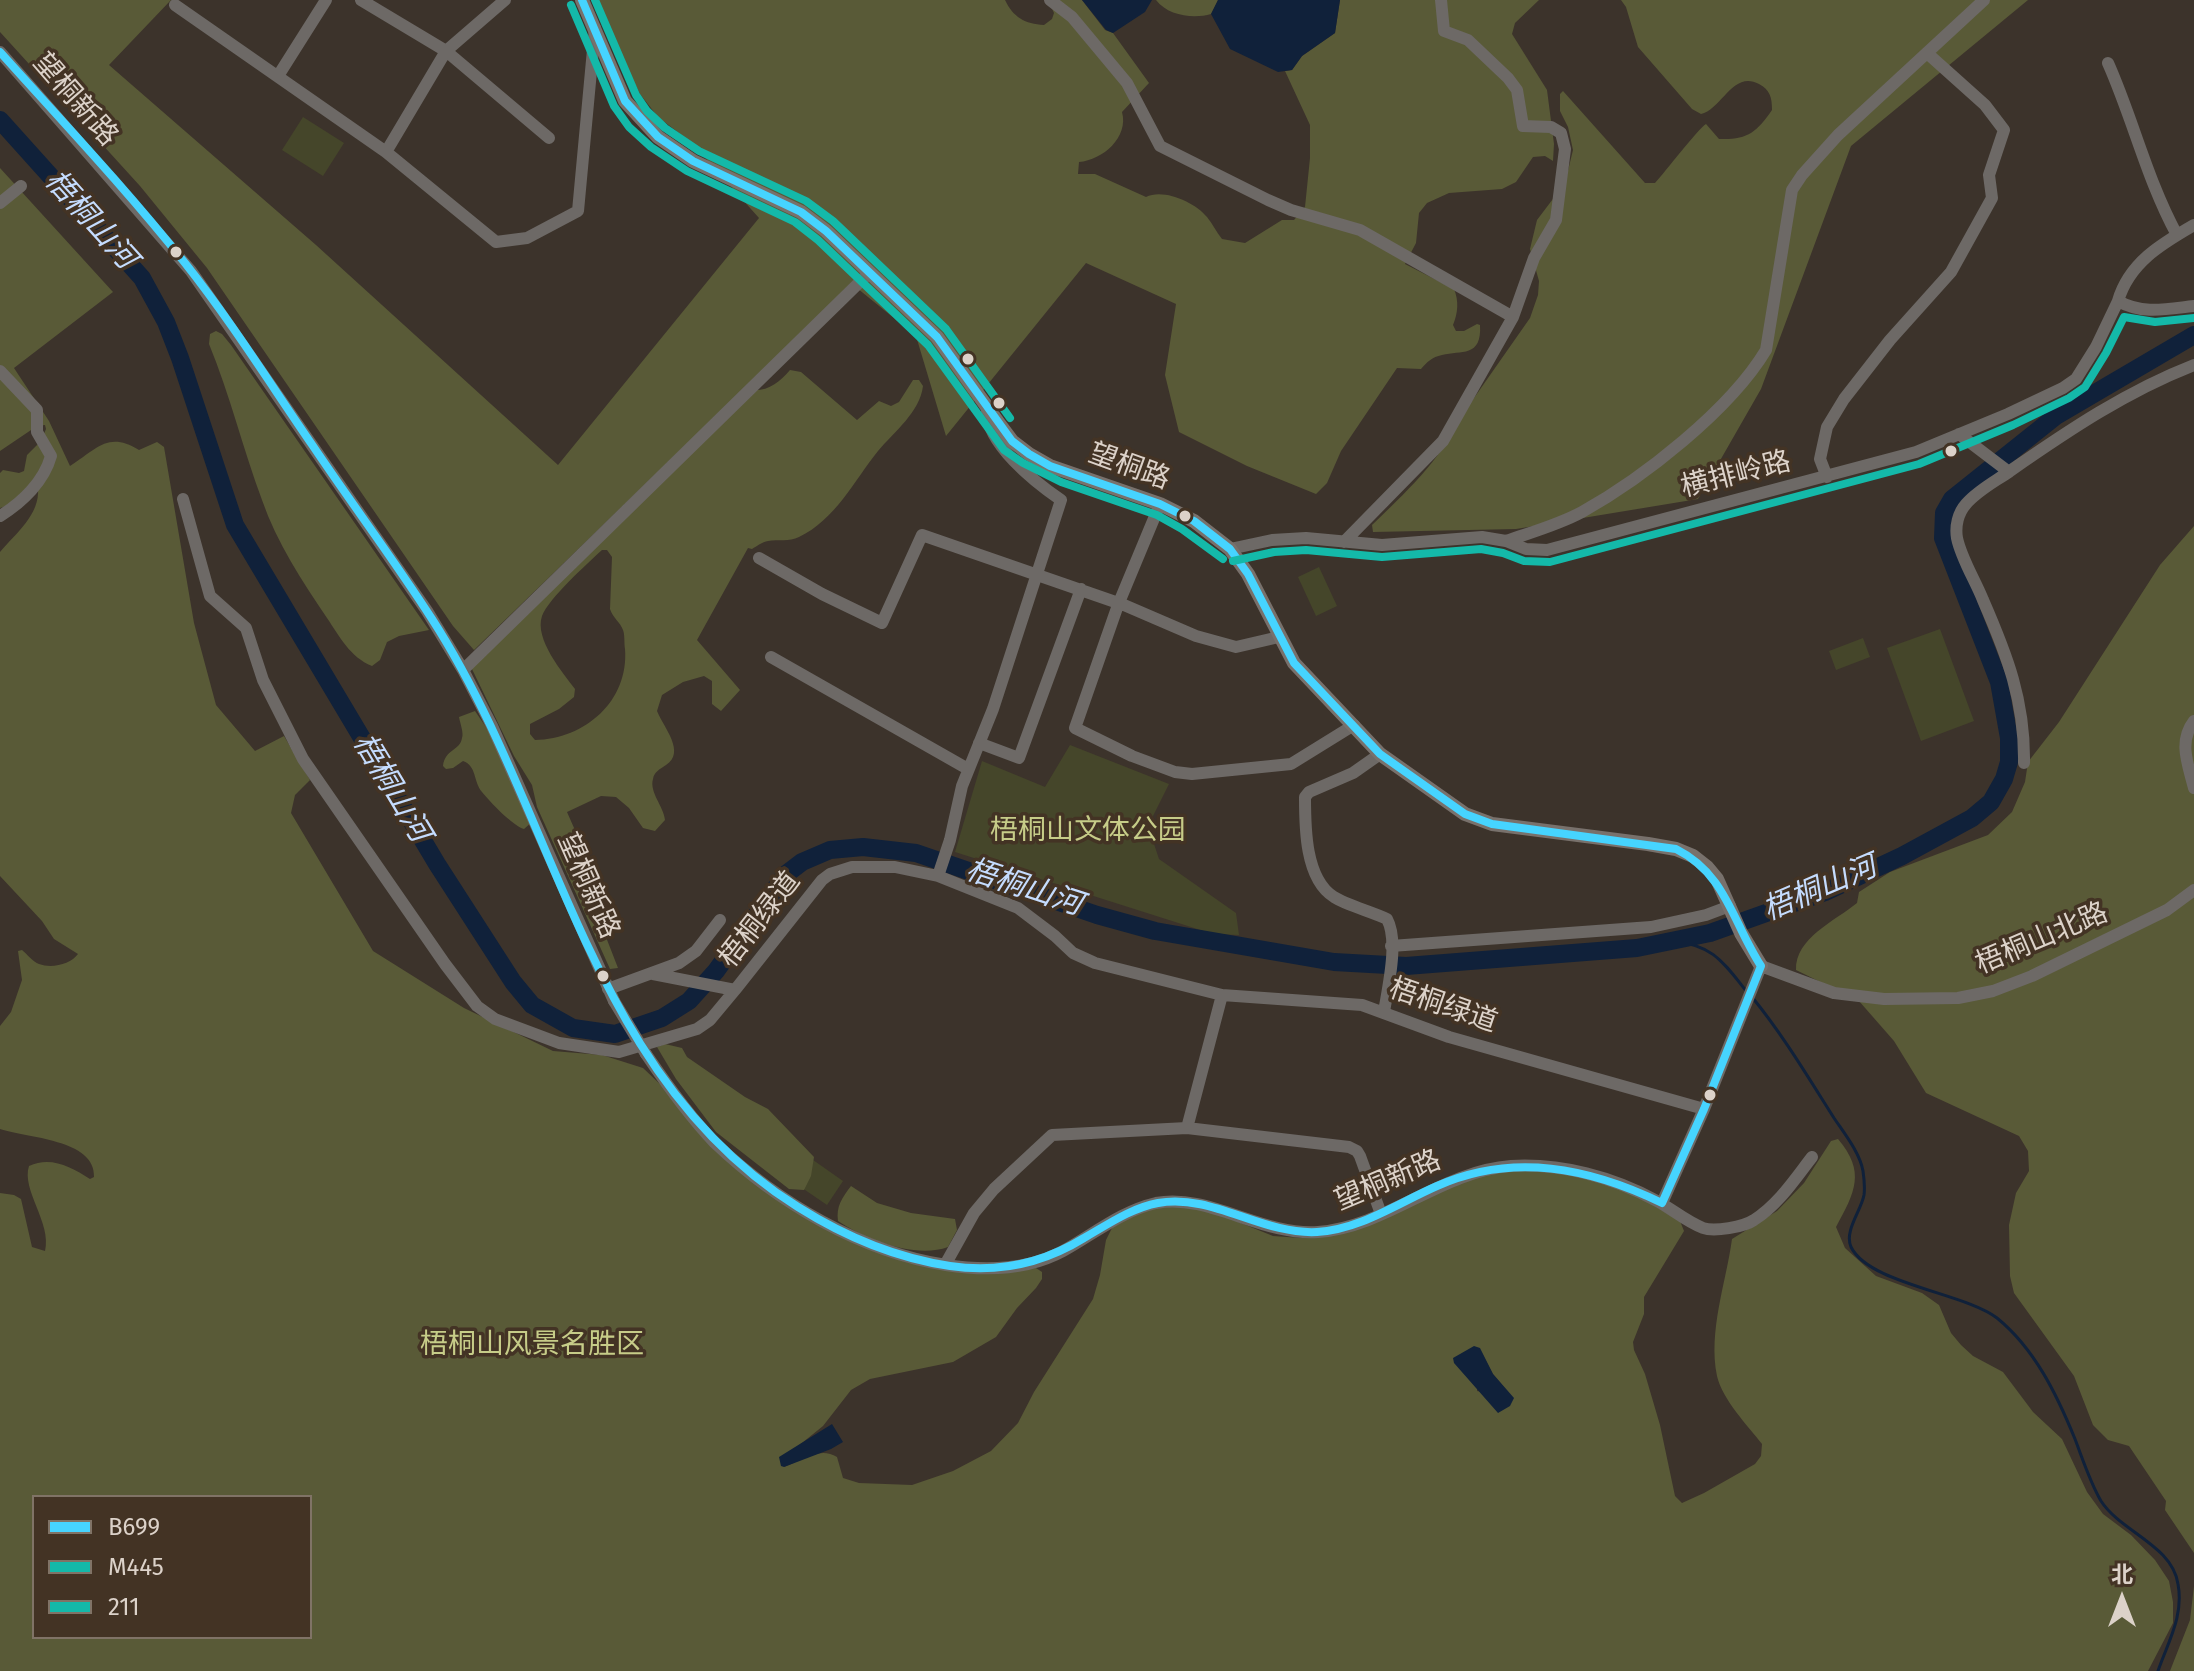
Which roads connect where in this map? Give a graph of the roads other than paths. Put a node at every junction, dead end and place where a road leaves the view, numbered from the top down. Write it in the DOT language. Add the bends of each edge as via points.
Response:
graph roads {
  1 [pos="326,0"];
  2 [pos="361,0"];
  3 [pos="505,0"];
  4 [pos="582,0"];
  5 [pos="1050,0"];
  6 [pos="1441,0"];
  7 [pos="1984,0"];
  8 [pos="175,5"];
  9 [pos="595,27"];
  10 [pos="446,51"];
  11 [pos="0,52"];
  12 [pos="1927,53"];
  13 [pos="2108,63"];
  14 [pos="278,76"];
  15 [pos="549,138"];
  16 [pos="386,152"];
  17 [pos="21,186"];
  18 [pos="0,203"];
  19 [pos="2194,225"];
  20 [pos="2177,235"];
  21 [pos="868,274"];
  22 [pos="2118,301"];
  23 [pos="2194,306"];
  24 [pos="1513,317"];
  25 [pos="2194,365"];
  26 [pos="0,371"];
  27 [pos="987,409"];
  28 [pos="1959,434"];
  29 [pos="2009,472"];
  30 [pos="1827,477"];
  31 [pos="183,499"];
  32 [pos="1160,504"];
  33 [pos="0,516"];
  34 [pos="1506,541"];
  35 [pos="1344,542"];
  36 [pos="1230,549"];
  37 [pos="759,558"];
  38 [pos="1037,574"];
  39 [pos="1081,589"];
  40 [pos="1118,603"];
  41 [pos="1279,637"];
  42 [pos="771,657"];
  43 [pos="463,670"];
  44 [pos="2194,721"];
  45 [pos="1354,725"];
  46 [pos="979,743"];
  47 [pos="1380,754"];
  48 [pos="2024,763"];
  49 [pos="968,769"];
  50 [pos="2194,788"];
  51 [pos="938,873"];
  52 [pos="2194,890"];
  53 [pos="1730,906"];
  54 [pos="720,920"];
  55 [pos="1391,950"];
  56 [pos="1758,972"];
  57 [pos="659,975"];
  58 [pos="729,989"];
  59 [pos="611,995"];
  60 [pos="1222,995"];
  61 [pos="1384,1012"];
  62 [pos="1704,1109"];
  63 [pos="1187,1128"];
  64 [pos="1812,1157"];
  65 [pos="1662,1203"];
  66 [pos="1381,1214"];
  67 [pos="945,1265"];
  1 -- 14 [label="street"];
  2 -- 10 [label="street"];
  3 -- 10 [label="street"];
  4 -- 9 [label="main road, 望桐路"];
  5 -- 24 [label="street" via="1072,17 1127,83 1160,146 1268,200 1360,230"];
  6 -- 24 [label="street" via="1444,31 1468,40 1517,90 1523,126 1551,127 1561,133 1565,149 1556,220 1534,258"];
  7 -- 12 [label="street"];
  8 -- 14 [label="street"];
  9 -- 16 [label="street" via="578,211 557,225 527,238 496,242"];
  9 -- 21 [label="main road, 望桐路" via="625,101 658,137 693,161 801,212"];
  10 -- 15 [label="street"];
  10 -- 16 [label="street"];
  11 -- 43 [label="street, 望桐新路" via="191,271"];
  12 -- 30 [label="street" via="1985,105 2004,130 1989,175 1992,198 1951,272 1890,340 1827,427 1820,459"];
  12 -- 34 [label="street" via="1838,135 1792,190 1766,350 1752,373 1688,436 1634,478 1581,512"];
  13 -- 20 [label="street"];
  14 -- 16 [label="street"];
  17 -- 18 [label="street"];
  19 -- 20 [label="street, 横排岭路"];
  20 -- 22 [label="street, 横排岭路" via="2137,265"];
  21 -- 27 [label="main road, 望桐路" via="937,337"];
  21 -- 43 [label="street"];
  22 -- 23 [label="street" via="2148,311"];
  22 -- 28 [label="street, 横排岭路" via="2076,379"];
  24 -- 35 [label="street" via="1443,441"];
  25 -- 29 [label="street" via="2152,381"];
  26 -- 33 [label="street" via="37,410 37,432 51,456 47,473"];
  27 -- 32 [label="main road, 望桐路" via="1012,441 1050,466"];
  27 -- 38 [label="street" via="986,420 999,442 1033,481 1061,500"];
  28 -- 29 [label="street"];
  28 -- 30 [label="street, 横排岭路"];
  29 -- 48 [label="street" via="1967,502 1956,530 2016,684"];
  30 -- 34 [label="street, 横排岭路" via="1547,550"];
  31 -- 58 [label="street, 梧桐绿道" via="210,596 246,628 263,680 303,759 477,1006 495,1019 559,1043 619,1052 697,1029 710,1020"];
  32 -- 36 [label="main road, 望桐路" via="1194,521"];
  32 -- 40 [label="street"];
  34 -- 35 [label="street, 横排岭路" via="1482,537 1406,545"];
  35 -- 36 [label="street, 横排岭路" via="1295,538"];
  36 -- 41 [label="main road, 望桐路"];
  37 -- 38 [label="street" via="882,623 922,535"];
  38 -- 39 [label="street"];
  38 -- 46 [label="street"];
  39 -- 40 [label="street"];
  39 -- 46 [label="street" via="1019,758"];
  40 -- 41 [label="street" via="1236,647"];
  40 -- 45 [label="street" via="1075,728 1132,756 1192,774 1291,764"];
  41 -- 45 [label="main road, 望桐路" via="1294,663"];
  42 -- 49 [label="street"];
  43 -- 59 [label="street, 望桐新路"];
  44 -- 50 [label="street" via="2184,749"];
  45 -- 47 [label="main road, 望桐路"];
  46 -- 49 [label="street"];
  47 -- 53 [label="main road, 望桐路" via="1465,814 1492,824 1648,844 1693,856 1717,879"];
  47 -- 55 [label="street" via="1353,773 1309,792 1305,836 1322,885 1334,897 1387,919"];
  49 -- 51 [label="street"];
  51 -- 58 [label="street, 梧桐绿道" via="852,867 830,874"];
  51 -- 60 [label="street, 梧桐绿道" via="1018,908 1073,953 1095,963"];
  52 -- 56 [label="street, 梧桐山北路" via="2167,910 2032,976 1958,998 1834,993"];
  53 -- 55 [label="street" via="1651,927"];
  53 -- 56 [label="main road, 望桐路"];
  54 -- 57 [label="street" via="696,951"];
  55 -- 61 [label="street"];
  56 -- 62 [label="street"];
  57 -- 58 [label="street"];
  57 -- 59 [label="street"];
  59 -- 67 [label="street, 望桐新路, bridge" via="674,1094 716,1143 785,1198 831,1226 871,1244"];
  60 -- 61 [label="street, 梧桐绿道" via="1362,1005"];
  60 -- 63 [label="street"];
  61 -- 62 [label="street, 梧桐绿道" via="1449,1037"];
  62 -- 65 [label="street"];
  63 -- 66 [label="street" via="1349,1147 1360,1156"];
  63 -- 67 [label="street" via="1052,1135 974,1213"];
  64 -- 65 [label="street, 望桐新路" via="1776,1202 1752,1222 1705,1229"];
  65 -- 66 [label="street, 望桐新路" via="1579,1172 1508,1166 1460,1177"];
  66 -- 67 [label="street, 望桐新路" via="1333,1230 1293,1231 1173,1201 1118,1217 1036,1262 1014,1267"];
}
